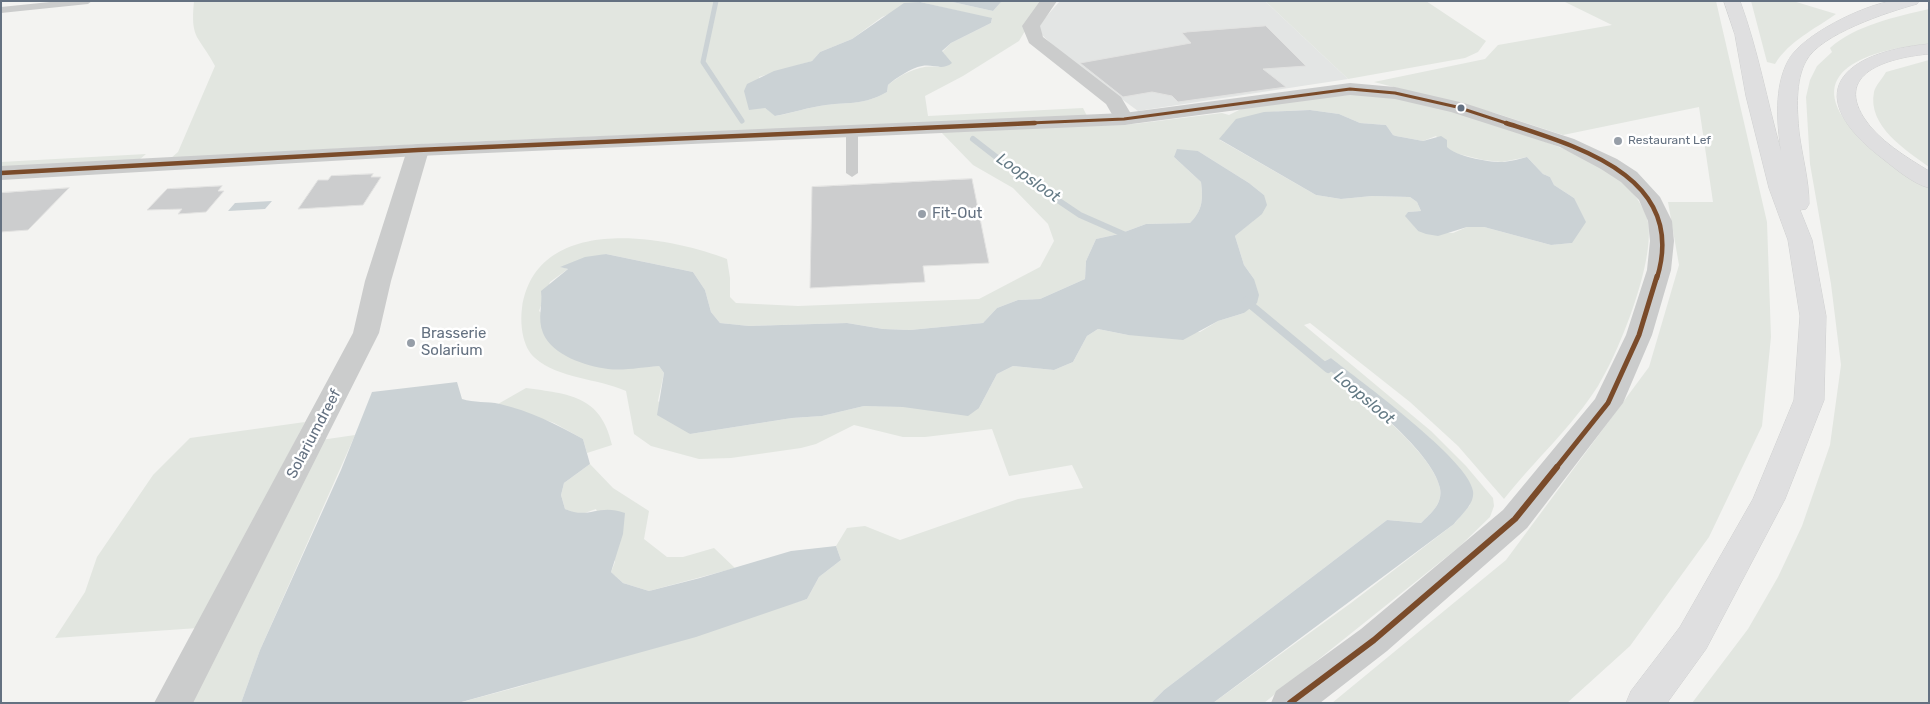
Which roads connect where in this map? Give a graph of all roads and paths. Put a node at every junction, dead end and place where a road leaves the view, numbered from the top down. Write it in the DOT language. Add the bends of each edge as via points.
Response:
graph roads {
  1 [pos="88,1"];
  2 [pos="1049,1"];
  3 [pos="1732,1"];
  4 [pos="1911,1"];
  5 [pos="1,10"];
  6 [pos="1929,49"];
  7 [pos="1124,119"];
  8 [pos="852,131"];
  9 [pos="418,150"];
  10 [pos="1,173"];
  11 [pos="852,173"];
  12 [pos="1929,181"];
  13 [pos="1798,230"];
  14 [pos="173,703"];
  15 [pos="1290,703"];
  16 [pos="1645,703"];
  1 -- 5 [label="lane"];
  2 -- 7 [label="street" via="1031,26 1035,39 1114,101"];
  3 -- 13 [label="highway" via="1744,35 1780,188"];
  4 -- 13 [label="highway" via="1839,28 1798,58 1789,94 1789,138 1799,191"];
  6 -- 12 [label="highway" via="1886,57 1859,70 1845,89 1845,99 1854,118 1869,137 1896,160"];
  7 -- 8 [label="street"];
  7 -- 15 [label="street" via="1343,90 1376,90 1414,96 1566,143 1610,164 1650,198 1660,221 1659,270 1639,335 1608,403 1515,518 1374,640"];
  8 -- 9 [label="street"];
  8 -- 11 [label="lane"];
  9 -- 10 [label="street"];
  9 -- 14 [label="street, Solariumdreef" via="378,281 366,334"];
  13 -- 16 [label="highway" via="1812,316 1809,400 1768,500 1692,638"];
}
